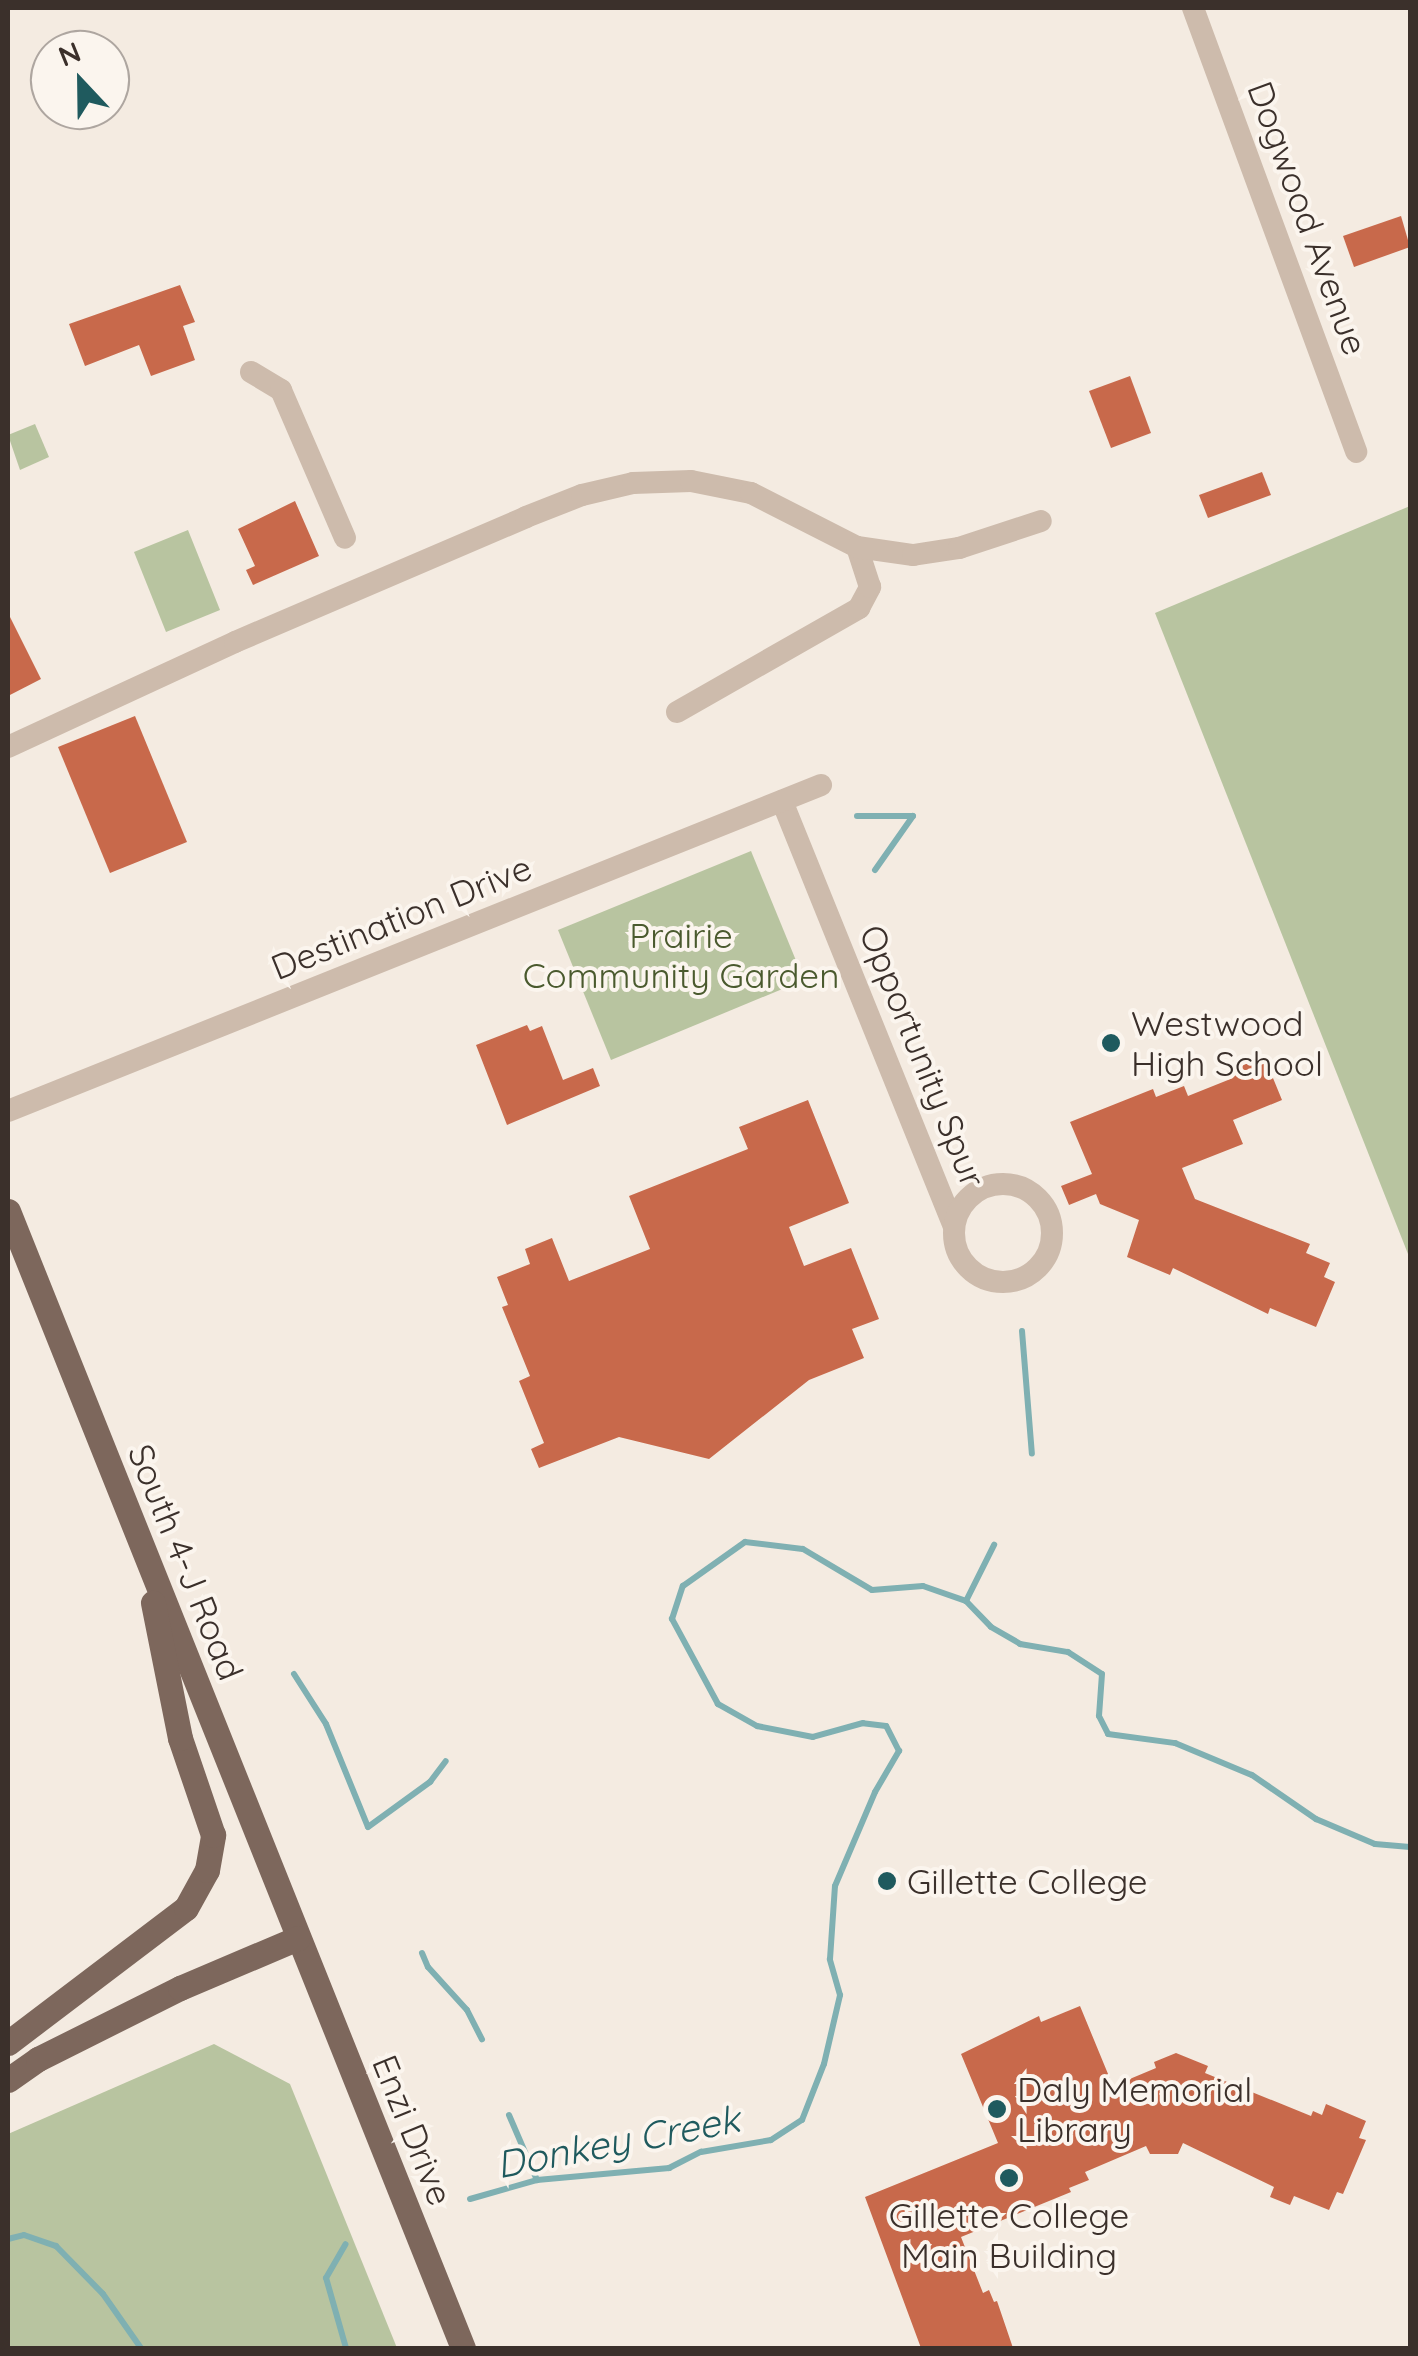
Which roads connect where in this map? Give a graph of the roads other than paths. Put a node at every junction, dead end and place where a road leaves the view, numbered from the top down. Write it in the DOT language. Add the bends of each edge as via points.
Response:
graph roads {
  1 [pos="1193,8"];
  2 [pos="251,372"];
  3 [pos="1356,452"];
  4 [pos="1042,521"];
  5 [pos="345,538"];
  6 [pos="857,547"];
  7 [pos="677,712"];
  8 [pos="8,747"];
  9 [pos="821,785"];
  10 [pos="782,801"];
  11 [pos="8,1111"];
  12 [pos="8,1211"];
  13 [pos="954,1227"];
  14 [pos="140,1540"];
  15 [pos="298,1938"];
  16 [pos="8,2043"];
  17 [pos="8,2080"];
  18 [pos="463,2348"];
  1 -- 3 [label="street, Dogwood Avenue"];
  2 -- 5 [label="street" via="281,390"];
  4 -- 6 [label="street" via="913,555"];
  6 -- 7 [label="street" via="870,588 859,608"];
  6 -- 8 [label="street" via="750,493 706,484 633,483 582,495"];
  9 -- 10 [label="street, Destination Drive"];
  10 -- 11 [label="street, Destination Drive"];
  10 -- 13 [label="street, Opportunity Spur"];
  12 -- 14 [label="main road, South 4-J Road"];
  13 -- 13 [label="street, Opportunity Spur" via="960,1258 998,1282 1029,1276 1042,1265 1053,1236 1044,1204 1032,1192 1000,1184 969,1197"];
  14 -- 15 [label="main road, South 4-J Road"];
  14 -- 16 [label="main road" via="180,1738 213,1835 207,1870 186,1908"];
  15 -- 17 [label="main road" via="180,1988"];
  15 -- 18 [label="main road, Enzi Drive"];
}
